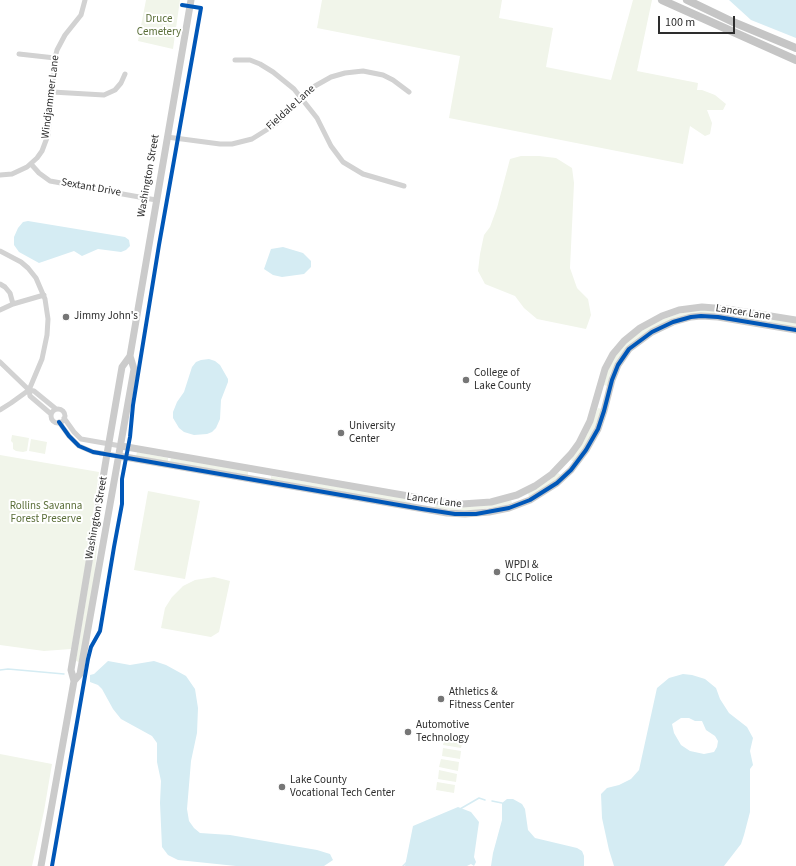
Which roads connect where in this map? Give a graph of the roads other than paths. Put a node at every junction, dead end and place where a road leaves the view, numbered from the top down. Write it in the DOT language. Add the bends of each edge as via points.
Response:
graph roads {
  1 [pos="85,0"];
  2 [pos="191,0"];
  3 [pos="662,0"];
  4 [pos="688,0"];
  5 [pos="796,48"];
  6 [pos="19,54"];
  7 [pos="55,58"];
  8 [pos="235,60"];
  9 [pos="796,60"];
  10 [pos="125,74"];
  11 [pos="52,92"];
  12 [pos="409,92"];
  13 [pos="303,99"];
  14 [pos="167,137"];
  15 [pos="31,164"];
  16 [pos="0,175"];
  17 [pos="404,186"];
  18 [pos="156,200"];
  19 [pos="0,251"];
  20 [pos="0,284"];
  21 [pos="44,295"];
  22 [pos="14,304"];
  23 [pos="0,310"];
  24 [pos="796,320"];
  25 [pos="796,330"];
  26 [pos="130,356"];
  27 [pos="1,366"];
  28 [pos="29,390"];
  29 [pos="56,409"];
  30 [pos="0,410"];
  31 [pos="51,414"];
  32 [pos="64,418"];
  33 [pos="59,422"];
  34 [pos="108,444"];
  35 [pos="121,446"];
  36 [pos="106,454"];
  37 [pos="119,456"];
  38 [pos="74,681"];
  39 [pos="41,866"];
  1 -- 7 [label="street, Windjammer Lane" via="82,12 65,35"];
  2 -- 14 [label="street, Washington Street"];
  3 -- 9 [label="main road"];
  4 -- 5 [label="main road"];
  6 -- 7 [label="street"];
  7 -- 11 [label="street, Windjammer Lane"];
  8 -- 13 [label="street" via="244,59 260,64 285,81"];
  10 -- 11 [label="street" via="115,90 104,95"];
  11 -- 15 [label="street, Windjammer Lane" via="46,143"];
  12 -- 13 [label="street, Fieldale Lane" via="383,75 354,71 323,81"];
  13 -- 14 [label="street, Fieldale Lane" via="276,124 252,139 220,144"];
  13 -- 17 [label="street" via="317,118 330,146 343,162 362,174"];
  14 -- 18 [label="street, Washington Street"];
  15 -- 16 [label="street, Windjammer Lane" via="12,174"];
  15 -- 18 [label="street, Sextant Drive" via="45,178 54,182"];
  18 -- 26 [label="street, Washington Street"];
  19 -- 21 [label="street" via="28,268"];
  20 -- 22 [label="street" via="6,287"];
  21 -- 22 [label="street"];
  21 -- 28 [label="street" via="47,335 42,358"];
  22 -- 23 [label="street"];
  24 -- 35 [label="street, Lancer Lane" via="727,309 694,307 662,316 640,328 612,354 586,431 563,464 543,481 527,490 491,502 443,502"];
  25 -- 37 [label="street, Lancer Lane" via="701,316 673,322 652,332 629,349 618,365 598,429 571,470 530,500 489,512 447,513"];
  26 -- 34 [label="street, Washington Street" via="122,367"];
  26 -- 35 [label="street, Washington Street" via="134,369"];
  27 -- 28 [label="street"];
  28 -- 29 [label="street, Lancer Lane" via="34,391"];
  28 -- 30 [label="street"];
  28 -- 31 [label="street, Lancer Lane" via="30,396"];
  29 -- 31 [label="street"];
  29 -- 32 [label="street, Lancer Lane" via="62,410"];
  31 -- 33 [label="street, Lancer Lane" via="54,421"];
  32 -- 33 [label="street"];
  32 -- 34 [label="street, Lancer Lane" via="81,439"];
  33 -- 36 [label="street, Lancer Lane" via="79,446"];
  34 -- 35 [label="street, Lancer Lane"];
  34 -- 36 [label="street, Washington Street"];
  35 -- 37 [label="street, Washington Street"];
  36 -- 37 [label="street, Lancer Lane"];
  36 -- 38 [label="street, Washington Street" via="71,670"];
  37 -- 38 [label="street, Washington Street" via="80,674"];
  38 -- 39 [label="street, Washington Street"];
}
